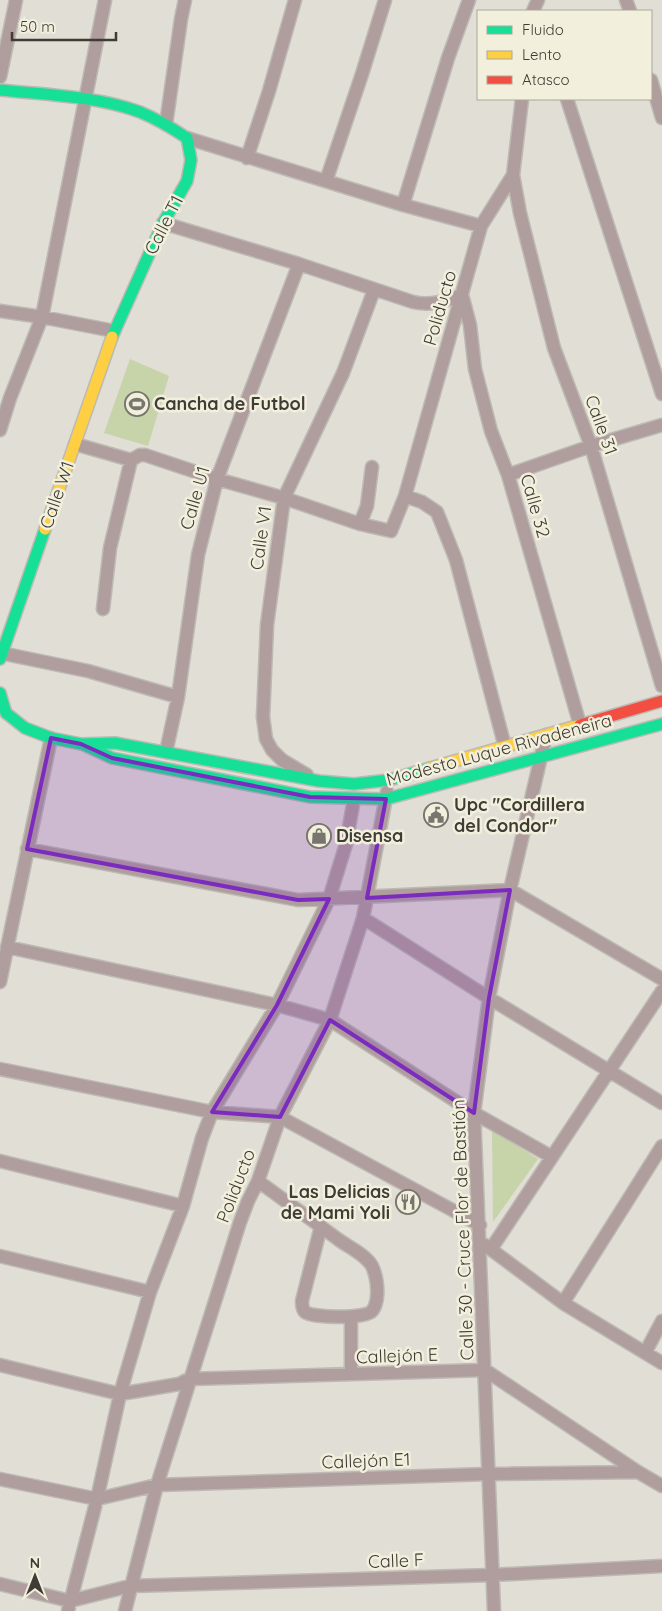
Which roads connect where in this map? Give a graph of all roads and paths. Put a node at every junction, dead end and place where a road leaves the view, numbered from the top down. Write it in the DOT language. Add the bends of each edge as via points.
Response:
graph roads {
  1 [pos="16,0"];
  2 [pos="105,0"];
  3 [pos="185,0"];
  4 [pos="294,0"];
  5 [pos="385,0"];
  6 [pos="470,0"];
  7 [pos="0,77"];
  8 [pos="652,83"];
  9 [pos="0,90"];
  10 [pos="85,100"];
  11 [pos="522,100"];
  12 [pos="567,100"];
  13 [pos="662,118"];
  14 [pos="166,124"];
  15 [pos="187,138"];
  16 [pos="247,158"];
  17 [pos="513,175"];
  18 [pos="326,182"];
  19 [pos="403,205"];
  20 [pos="164,223"];
  21 [pos="481,226"];
  22 [pos="299,264"];
  23 [pos="374,290"];
  24 [pos="462,296"];
  25 [pos="0,311"];
  26 [pos="42,317"];
  27 [pos="114,331"];
  28 [pos="662,394"];
  29 [pos="662,425"];
  30 [pos="0,430"];
  31 [pos="74,444"];
  32 [pos="591,446"];
  33 [pos="131,460"];
  34 [pos="372,467"];
  35 [pos="508,475"];
  36 [pos="217,479"];
  37 [pos="405,496"];
  38 [pos="284,498"];
  39 [pos="360,524"];
  40 [pos="103,609"];
  41 [pos="0,656"];
  42 [pos="662,686"];
  43 [pos="0,693"];
  44 [pos="178,697"];
  45 [pos="662,701"];
  46 [pos="642,707"];
  47 [pos="3,714"];
  48 [pos="662,724"];
  49 [pos="580,725"];
  50 [pos="643,729"];
  51 [pos="546,735"];
  52 [pos="51,738"];
  53 [pos="82,744"];
  54 [pos="505,747"];
  55 [pos="166,752"];
  56 [pos="541,757"];
  57 [pos="389,780"];
  58 [pos="319,781"];
  59 [pos="354,799"];
  60 [pos="386,799"];
  61 [pos="27,848"];
  62 [pos="510,890"];
  63 [pos="367,898"];
  64 [pos="329,899"];
  65 [pos="362,918"];
  66 [pos="7,946"];
  67 [pos="662,979"];
  68 [pos="0,982"];
  69 [pos="662,991"];
  70 [pos="489,998"];
  71 [pos="277,1005"];
  72 [pos="330,1020"];
  73 [pos="0,1069"];
  74 [pos="609,1071"];
  75 [pos="662,1103"];
  76 [pos="212,1112"];
  77 [pos="474,1113"];
  78 [pos="280,1116"];
  79 [pos="662,1146"];
  80 [pos="552,1157"];
  81 [pos="0,1161"];
  82 [pos="258,1181"];
  83 [pos="183,1206"];
  84 [pos="321,1226"];
  85 [pos="480,1226"];
  86 [pos="480,1242"];
  87 [pos="491,1250"];
  88 [pos="0,1256"];
  89 [pos="150,1292"];
  90 [pos="563,1303"];
  91 [pos="351,1317"];
  92 [pos="662,1321"];
  93 [pos="644,1353"];
  94 [pos="662,1363"];
  95 [pos="0,1365"];
  96 [pos="485,1370"];
  97 [pos="352,1374"];
  98 [pos="190,1379"];
  99 [pos="120,1394"];
  100 [pos="638,1472"];
  101 [pos="488,1474"];
  102 [pos="0,1479"];
  103 [pos="157,1485"];
  104 [pos="662,1486"];
  105 [pos="97,1499"];
  106 [pos="662,1566"];
  107 [pos="492,1575"];
  108 [pos="0,1584"];
  109 [pos="130,1586"];
  110 [pos="69,1606"];
  111 [pos="125,1611"];
  112 [pos="494,1611"];
  1 -- 7 [label="street"];
  2 -- 10 [label="street"];
  3 -- 14 [label="street"];
  4 -- 16 [label="street" via="270,90"];
  5 -- 18 [label="street"];
  6 -- 19 [label="street" via="448,58"];
  8 -- 13 [label="street"];
  9 -- 10 [label="street"];
  10 -- 14 [label="street" via="132,110"];
  10 -- 26 [label="street"];
  11 -- 17 [label="street, Poliducto"];
  12 -- 28 [label="street"];
  14 -- 15 [label="street"];
  15 -- 16 [label="street"];
  15 -- 20 [label="street, Calle T1" via="191,160 187,180"];
  16 -- 18 [label="street"];
  17 -- 21 [label="street, Poliducto"];
  17 -- 32 [label="street, Calle 31" via="554,348"];
  18 -- 19 [label="street"];
  19 -- 21 [label="street"];
  20 -- 22 [label="street"];
  20 -- 27 [label="street, Calle T1"];
  21 -- 24 [label="street, Poliducto"];
  22 -- 23 [label="street"];
  22 -- 36 [label="street, Calle U1"];
  23 -- 24 [label="street" via="422,304"];
  23 -- 38 [label="street, Calle V1" via="343,373"];
  24 -- 35 [label="street, Calle 32" via="470,325 475,369 491,431"];
  24 -- 37 [label="street, Poliducto"];
  25 -- 26 [label="street"];
  26 -- 27 [label="street"];
  26 -- 30 [label="street"];
  27 -- 31 [label="street, Calle W1"];
  29 -- 32 [label="street"];
  31 -- 33 [label="street"];
  31 -- 41 [label="street, Calle W1"];
  32 -- 35 [label="street"];
  32 -- 42 [label="street, Calle 31"];
  33 -- 36 [label="street" via="145,455"];
  33 -- 40 [label="street" via="110,548"];
  34 -- 39 [label="street" via="367,506"];
  35 -- 49 [label="street, Calle 32"];
  36 -- 38 [label="street"];
  36 -- 44 [label="street, Calle U1" via="198,555"];
  37 -- 39 [label="street, Poliducto" via="391,531"];
  37 -- 54 [label="street" via="436,512 456,560"];
  38 -- 39 [label="street"];
  38 -- 58 [label="street, Calle V1" via="267,625 262,717 266,739 272,750 290,765"];
  41 -- 44 [label="street" via="88,671"];
  43 -- 47 [label="street"];
  44 -- 55 [label="street, Calle U1"];
  45 -- 46 [label="street, Modesto Luque Rivadeneira"];
  46 -- 49 [label="street, Modesto Luque Rivadeneira"];
  46 -- 50 [label="street"];
  47 -- 52 [label="street, Modesto Luque Rivadeneira" via="25,728"];
  48 -- 50 [label="street, Modesto Luque Rivadeneira"];
  49 -- 51 [label="street, Modesto Luque Rivadeneira"];
  50 -- 56 [label="street, Modesto Luque Rivadeneira"];
  51 -- 54 [label="street, Modesto Luque Rivadeneira"];
  51 -- 56 [label="street, Calle 30 - Cruce Flor de Bastión"];
  52 -- 53 [label="street, Modesto Luque Rivadeneira"];
  52 -- 61 [label="street"];
  53 -- 55 [label="street, Modesto Luque Rivadeneira" via="115,743"];
  53 -- 59 [label="street, Modesto Luque Rivadeneira" via="112,758 161,769 310,797"];
  54 -- 57 [label="street, Modesto Luque Rivadeneira"];
  55 -- 58 [label="street, Modesto Luque Rivadeneira"];
  56 -- 60 [label="street, Modesto Luque Rivadeneira"];
  56 -- 62 [label="street, Calle 30 - Cruce Flor de Bastión"];
  57 -- 58 [label="street, Modesto Luque Rivadeneira" via="354,784"];
  57 -- 60 [label="street, Poliducto"];
  59 -- 60 [label="street, Modesto Luque Rivadeneira"];
  59 -- 64 [label="street" via="346,844"];
  60 -- 63 [label="street, Poliducto"];
  61 -- 64 [label="street" via="298,900"];
  61 -- 66 [label="street"];
  62 -- 63 [label="street"];
  62 -- 67 [label="street"];
  62 -- 70 [label="street, Calle 30 - Cruce Flor de Bastión"];
  63 -- 64 [label="street"];
  63 -- 65 [label="street, Poliducto"];
  64 -- 71 [label="street"];
  65 -- 70 [label="street"];
  65 -- 72 [label="street, Poliducto"];
  66 -- 68 [label="street"];
  66 -- 71 [label="street"];
  69 -- 74 [label="street"];
  70 -- 74 [label="street"];
  70 -- 77 [label="street, Calle 30 - Cruce Flor de Bastión"];
  71 -- 72 [label="street"];
  71 -- 76 [label="street"];
  72 -- 77 [label="street"];
  72 -- 78 [label="street, Poliducto"];
  73 -- 76 [label="street"];
  74 -- 75 [label="street"];
  74 -- 80 [label="street"];
  76 -- 78 [label="street"];
  76 -- 83 [label="street"];
  77 -- 80 [label="street"];
  77 -- 85 [label="street, Calle 30 - Cruce Flor de Bastión"];
  78 -- 82 [label="street, Poliducto"];
  78 -- 85 [label="street"];
  79 -- 90 [label="street"];
  80 -- 87 [label="street"];
  81 -- 83 [label="street"];
  82 -- 84 [label="street"];
  82 -- 98 [label="street, Poliducto" via="240,1222"];
  83 -- 89 [label="street"];
  84 -- 91 [label="street" via="372,1265 377,1297 373,1310 365,1316"];
  84 -- 91 [label="street" via="302,1306 310,1314"];
  85 -- 86 [label="street, Calle 30 - Cruce Flor de Bastión"];
  86 -- 87 [label="street"];
  86 -- 96 [label="street, Calle 30 - Cruce Flor de Bastión"];
  87 -- 90 [label="street"];
  88 -- 89 [label="street"];
  89 -- 99 [label="street"];
  90 -- 93 [label="street"];
  91 -- 97 [label="street"];
  92 -- 93 [label="street"];
  93 -- 94 [label="street"];
  95 -- 99 [label="street"];
  96 -- 97 [label="street, Callejón E"];
  96 -- 100 [label="street"];
  96 -- 101 [label="street, Calle 30 - Cruce Flor de Bastión"];
  97 -- 98 [label="street, Callejón E"];
  98 -- 99 [label="street, Callejón E" via="179,1384"];
  98 -- 103 [label="street, Poliducto"];
  99 -- 105 [label="street"];
  100 -- 101 [label="street, Callejón E1"];
  100 -- 104 [label="street"];
  101 -- 103 [label="street, Callejón E1"];
  101 -- 107 [label="street, Calle 30 - Cruce Flor de Bastión"];
  102 -- 105 [label="street"];
  103 -- 105 [label="street, Callejón E1"];
  103 -- 109 [label="street, Poliducto"];
  105 -- 110 [label="street"];
  106 -- 107 [label="street, Calle F"];
  107 -- 109 [label="street, Calle F"];
  107 -- 112 [label="street, Calle 30 - Cruce Flor de Bastión"];
  108 -- 110 [label="street"];
  109 -- 110 [label="street, Calle F"];
  109 -- 111 [label="street, Poliducto"];
}
